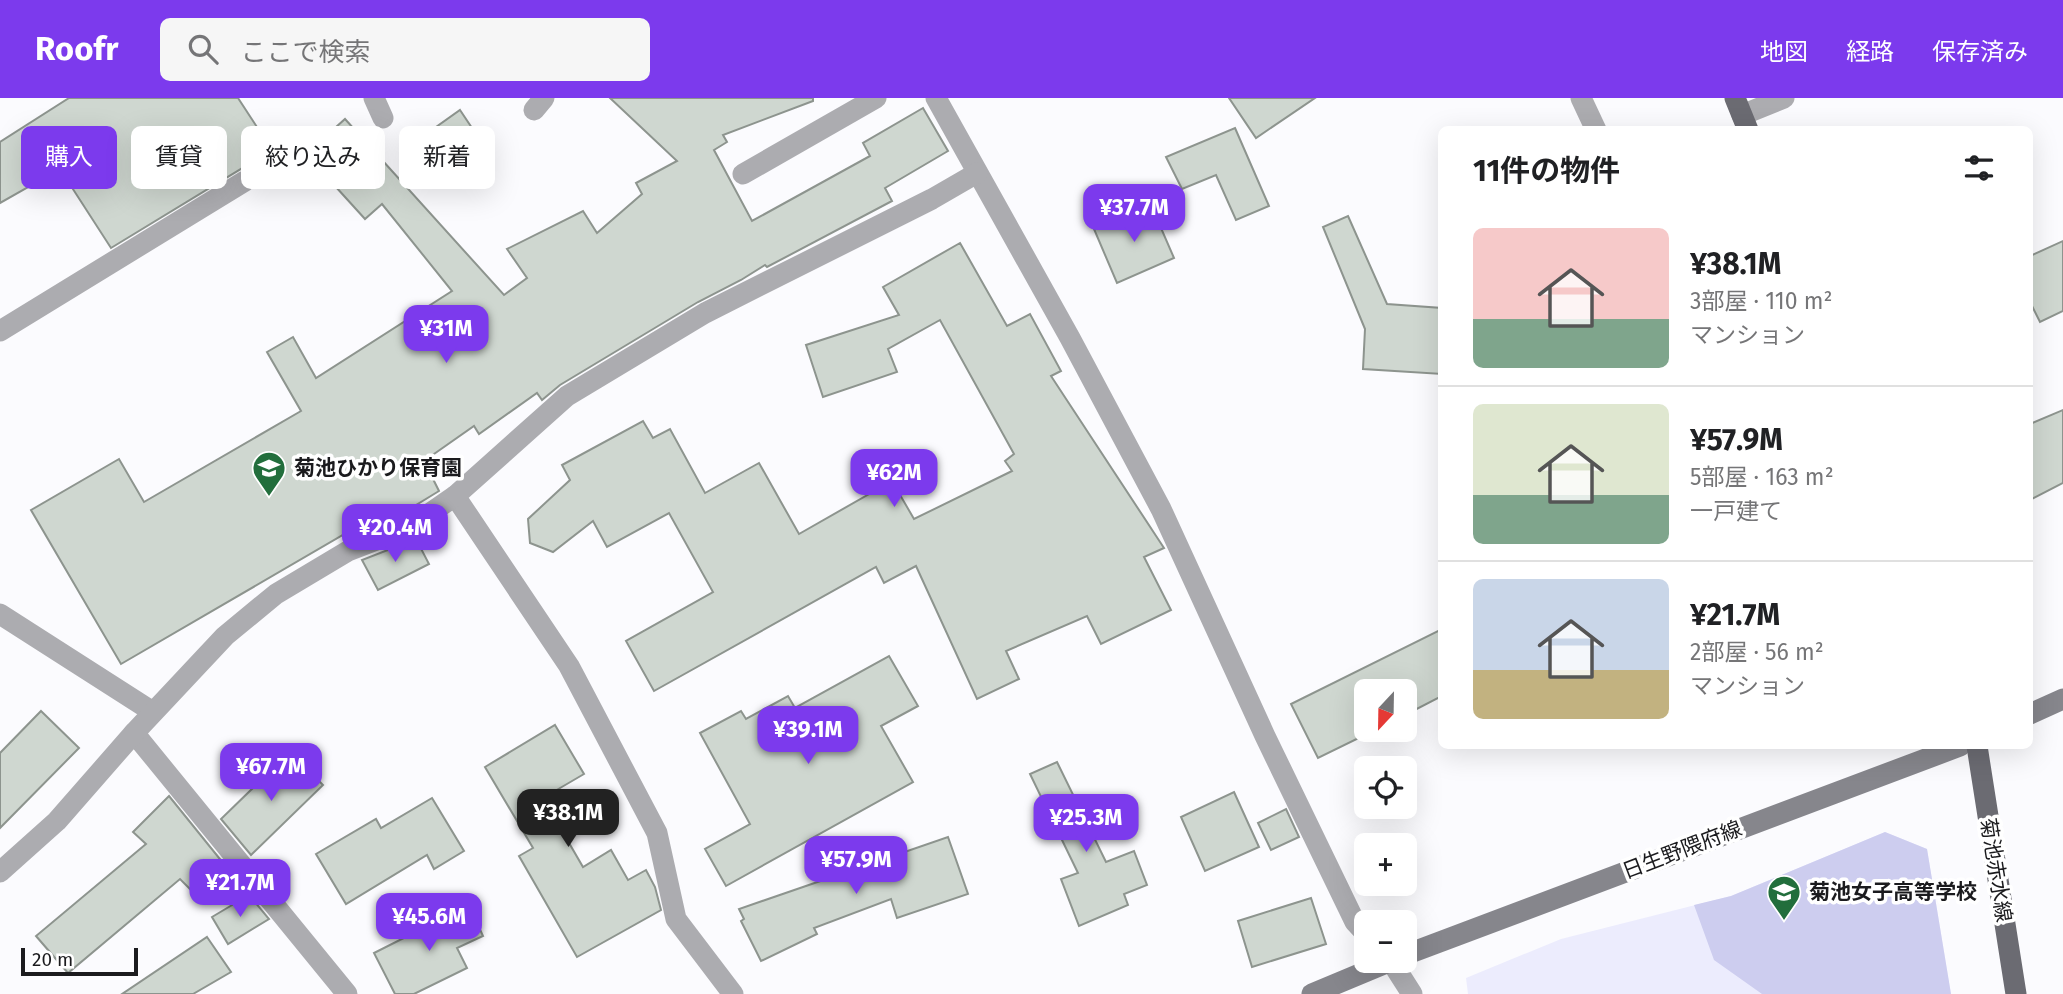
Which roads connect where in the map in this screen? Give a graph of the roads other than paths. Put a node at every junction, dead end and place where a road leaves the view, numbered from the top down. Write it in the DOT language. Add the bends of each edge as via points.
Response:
graph roads {
  1 [pos="374,98"];
  2 [pos="876,98"];
  3 [pos="936,98"];
  4 [pos="1581,98"];
  5 [pos="1784,98"];
  6 [pos="1742,114"];
  7 [pos="383,118"];
  8 [pos="1594,126"];
  9 [pos="976,173"];
  10 [pos="743,174"];
  11 [pos="241,183"];
  12 [pos="0,331"];
  13 [pos="454,496"];
  14 [pos="0,614"];
  15 [pos="2063,699"];
  16 [pos="153,712"];
  17 [pos="2033,713"];
  18 [pos="134,733"];
  19 [pos="1951,749"];
  20 [pos="1977,749"];
  21 [pos="0,872"];
  22 [pos="1354,920"];
  23 [pos="1417,951"];
  24 [pos="1362,973"];
  25 [pos="1399,973"];
  26 [pos="347,994"];
  27 [pos="733,994"];
  28 [pos="1312,994"];
  29 [pos="1412,994"];
  30 [pos="2015,994"];
  1 -- 7 [label="street"];
  2 -- 10 [label="street"];
  3 -- 9 [label="street"];
  4 -- 8 [label="street"];
  5 -- 6 [label="street"];
  9 -- 13 [label="street" via="705,313 567,396"];
  9 -- 22 [label="street" via="1161,509"];
  11 -- 12 [label="street"];
  13 -- 16 [label="street" via="410,527 348,551 276,594 225,636"];
  13 -- 27 [label="street" via="569,666 657,833 676,919"];
  14 -- 16 [label="street"];
  15 -- 17 [label="main road"];
  16 -- 18 [label="street"];
  18 -- 21 [label="street" via="57,821"];
  18 -- 26 [label="street"];
  19 -- 23 [label="main road, 日生野隈府線"];
  20 -- 30 [label="main road, 菊池赤水線"];
  24 -- 28 [label="main road"];
  25 -- 29 [label="street"];
}
